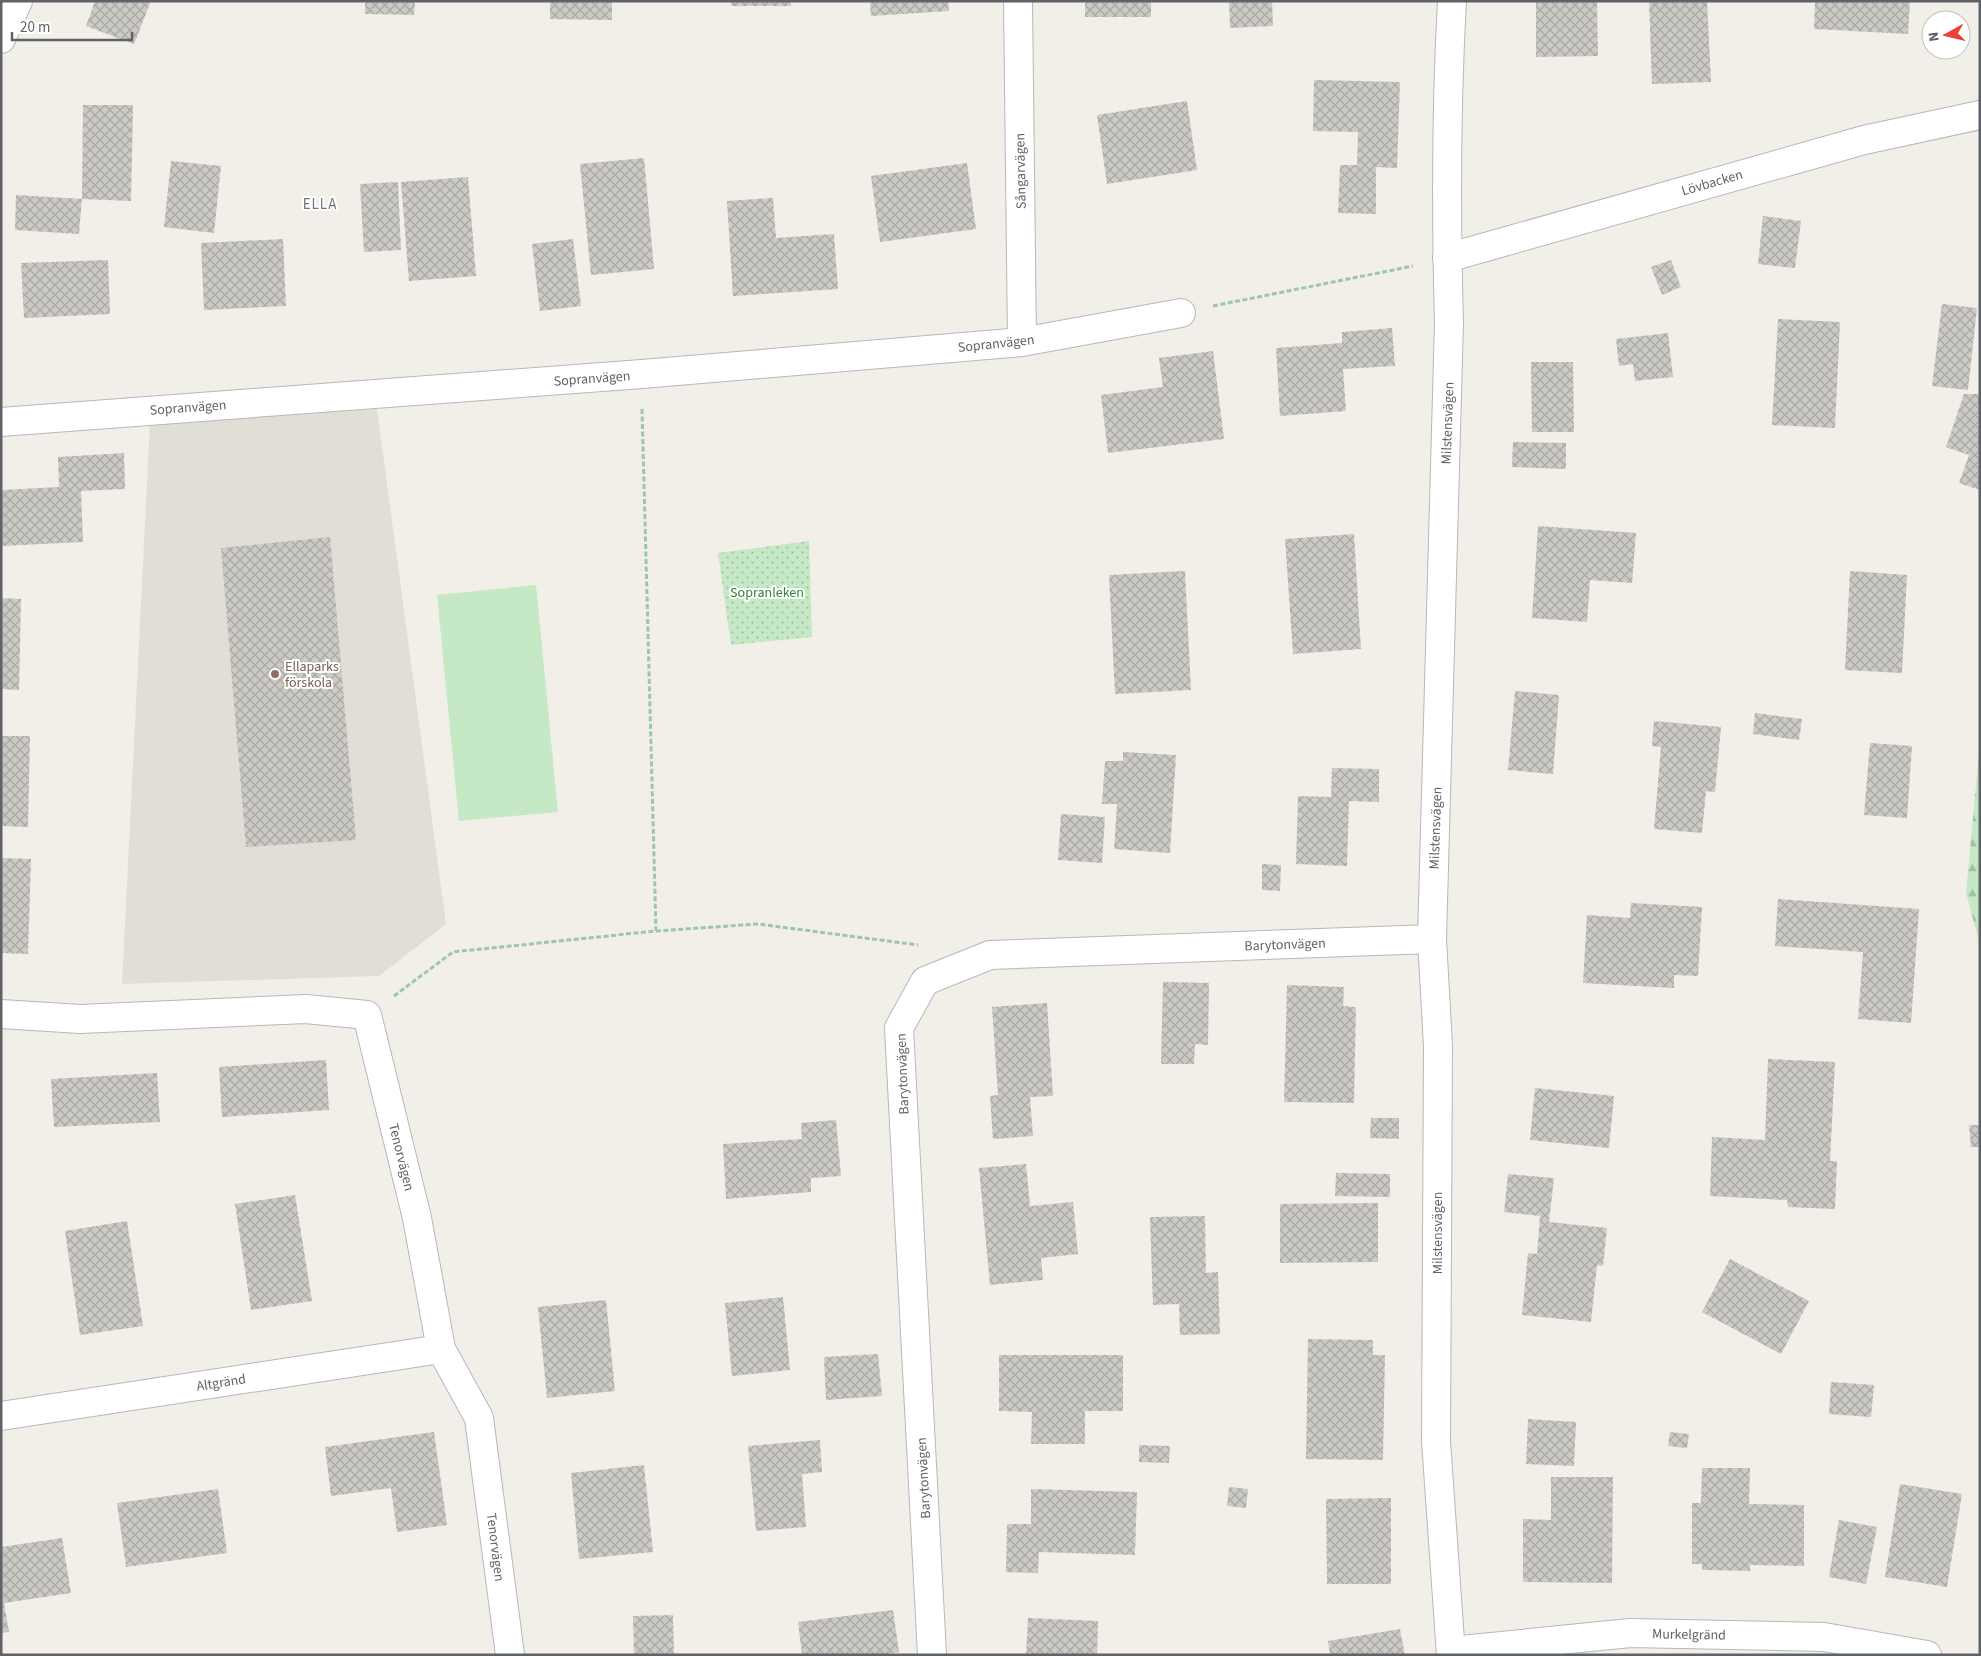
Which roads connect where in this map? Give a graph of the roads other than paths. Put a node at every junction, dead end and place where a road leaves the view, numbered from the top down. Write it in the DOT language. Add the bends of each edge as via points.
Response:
graph roads {
  1 [pos="18,1"];
  2 [pos="1018,1"];
  3 [pos="1452,1"];
  4 [pos="1,39"];
  5 [pos="1980,115"];
  6 [pos="1447,258"];
  7 [pos="1181,313"];
  8 [pos="1022,342"];
  9 [pos="1,422"];
  10 [pos="1432,938"];
  11 [pos="1,1014"];
  12 [pos="441,1349"];
  13 [pos="1,1416"];
  14 [pos="1451,1653"];
  15 [pos="510,1655"];
  16 [pos="932,1655"];
  17 [pos="1927,1655"];
  1 -- 4 [label="street"];
  2 -- 8 [label="street, Sångarvägen"];
  3 -- 6 [label="street, Milstensvägen"];
  5 -- 6 [label="street, Lövbacken" via="1864,140"];
  6 -- 10 [label="street, Milstensvägen" via="1450,322"];
  7 -- 8 [label="street, Sopranvägen"];
  8 -- 9 [label="street, Sopranvägen"];
  10 -- 14 [label="street, Milstensvägen" via="1438,1046 1436,1441"];
  10 -- 16 [label="street, Barytonvägen" via="990,955 925,981 899,1028"];
  11 -- 12 [label="street, Tenorvägen" via="80,1019 306,1010 367,1015 417,1218"];
  12 -- 13 [label="street, Altgränd"];
  12 -- 15 [label="street, Tenorvägen" via="479,1418"];
  14 -- 17 [label="street, Murkelgränd" via="1630,1633 1824,1637"];
}
